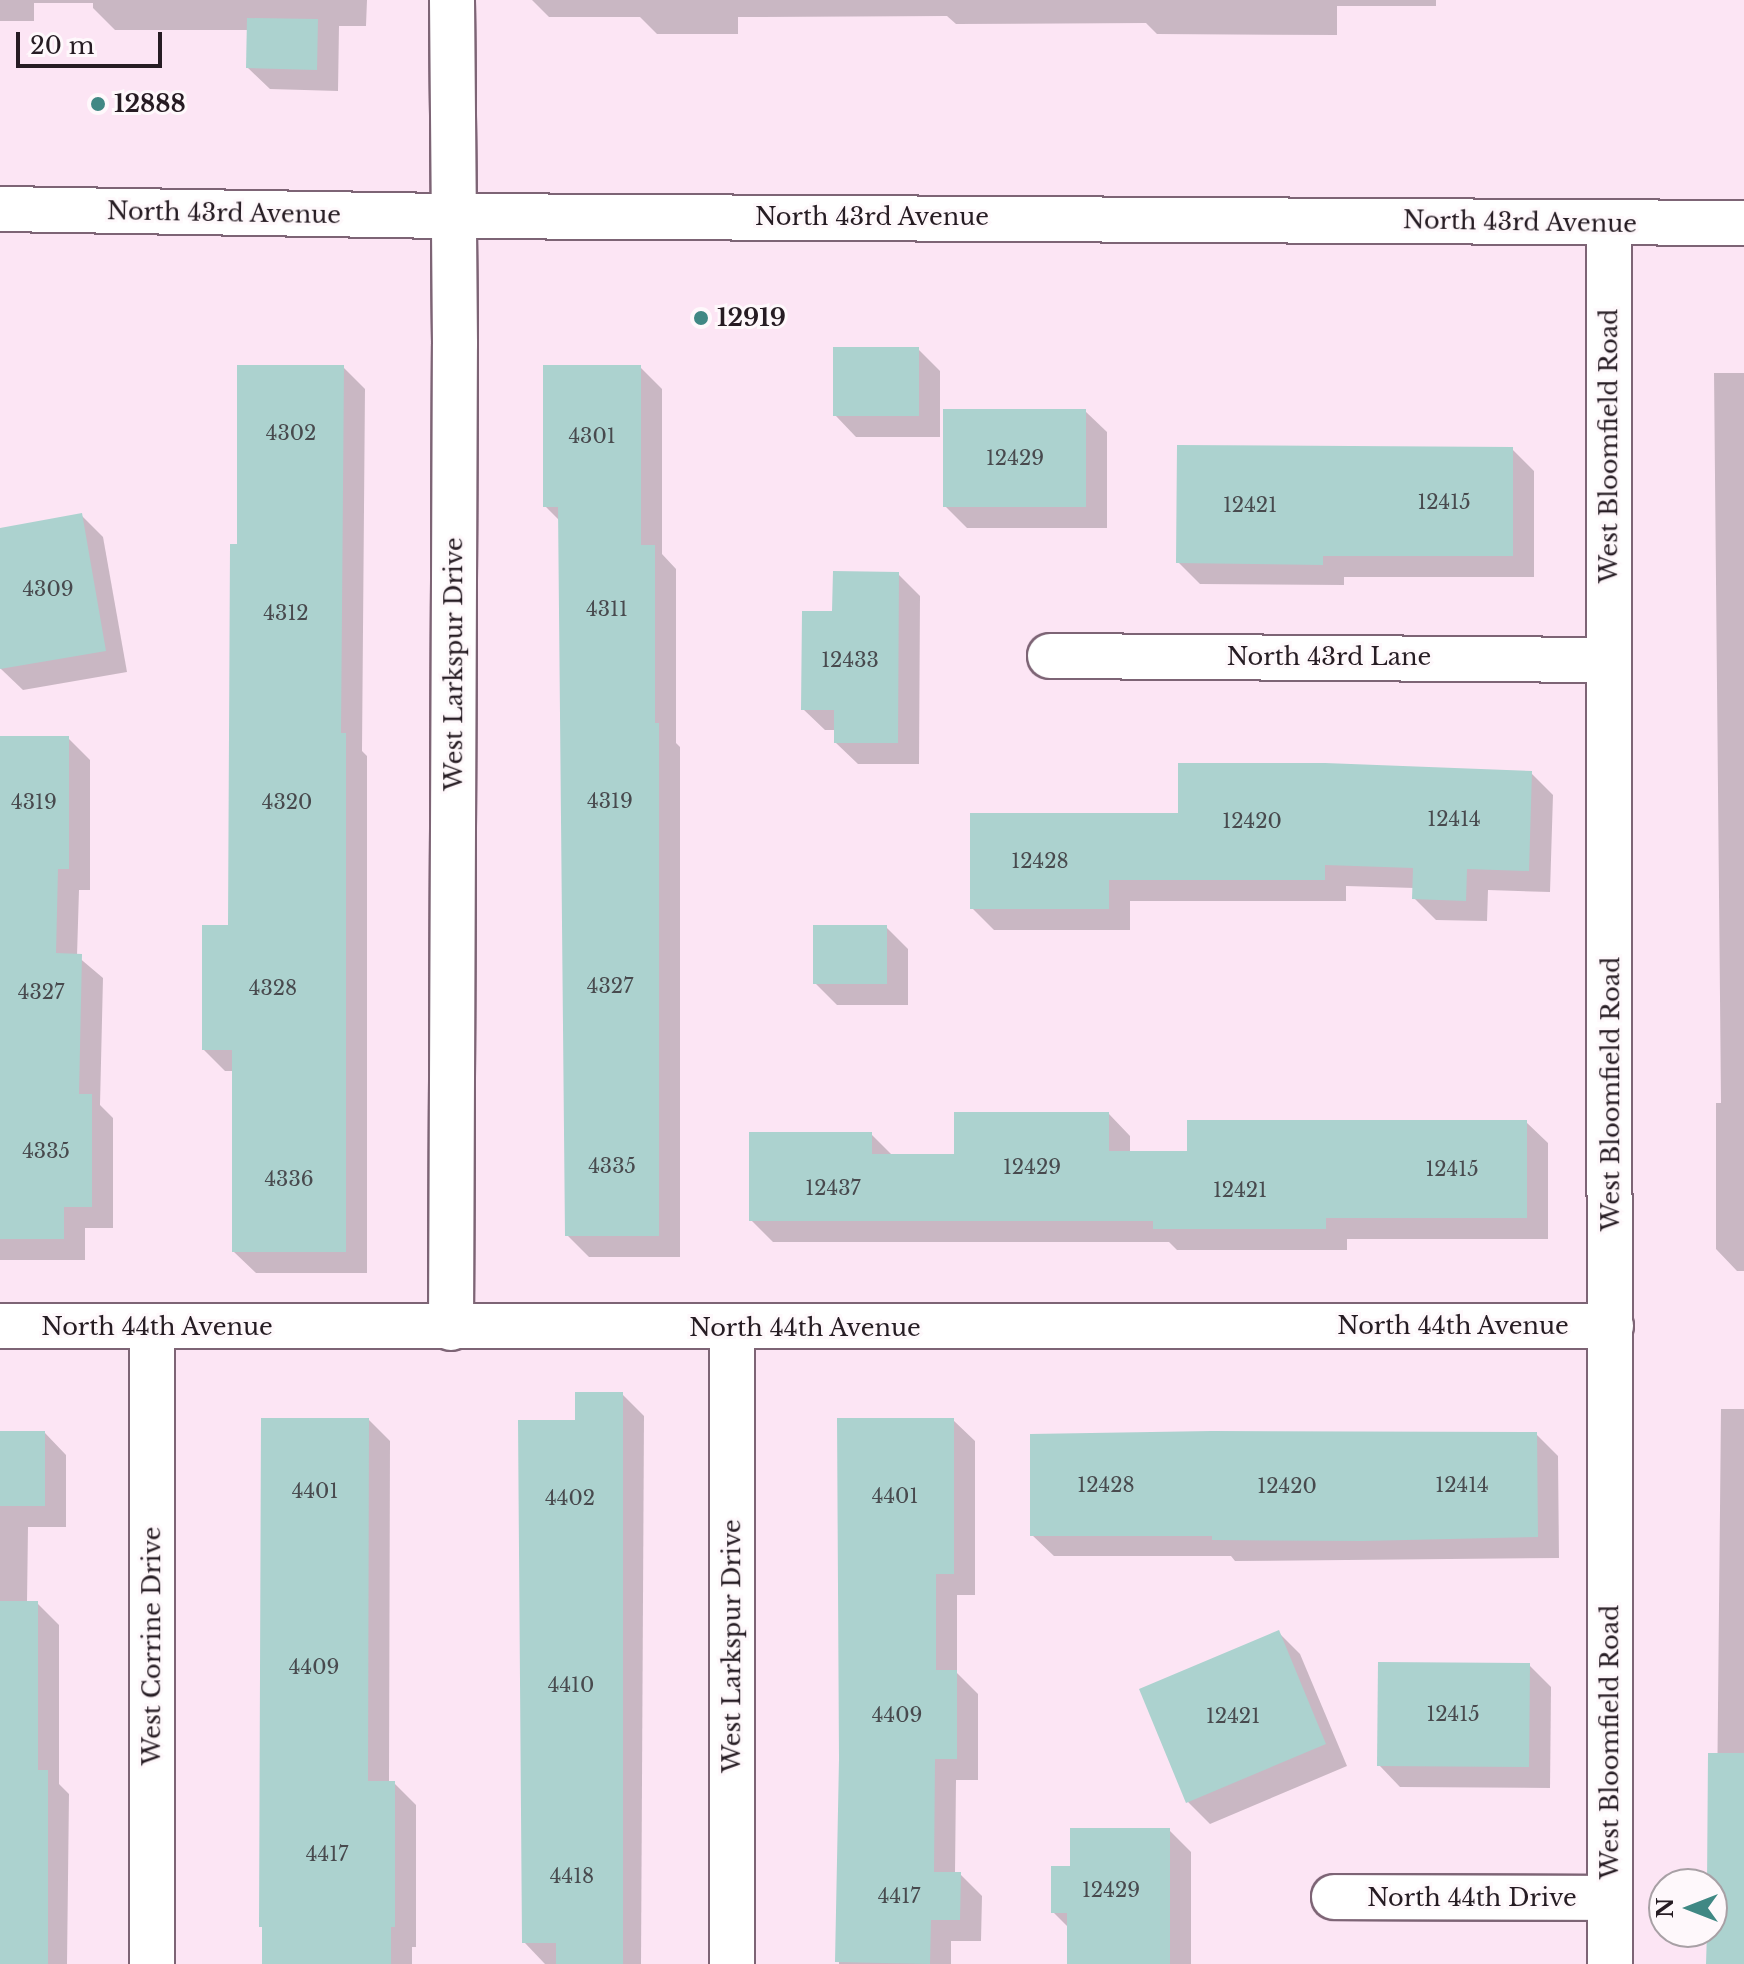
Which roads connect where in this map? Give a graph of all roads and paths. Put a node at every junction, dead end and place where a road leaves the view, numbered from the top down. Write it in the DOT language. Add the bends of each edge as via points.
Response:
graph roads {
  1 [pos="452,0"];
  2 [pos="0,209"];
  3 [pos="454,216"];
  4 [pos="1744,223"];
  5 [pos="1609,224"];
  6 [pos="1050,656"];
  7 [pos="1609,660"];
  8 [pos="0,1326"];
  9 [pos="1611,1326"];
  10 [pos="152,1328"];
  11 [pos="451,1328"];
  12 [pos="732,1329"];
  13 [pos="1334,1897"];
  14 [pos="1610,1898"];
  15 [pos="152,1964"];
  16 [pos="732,1964"];
  17 [pos="1610,1964"];
  1 -- 3 [label="street, West Larkspur Drive"];
  2 -- 3 [label="street, North 43rd Avenue"];
  3 -- 5 [label="street, North 43rd Avenue"];
  3 -- 11 [label="street, West Larkspur Drive"];
  4 -- 5 [label="street, North 43rd Avenue"];
  5 -- 7 [label="street, West Bloomfield Road"];
  6 -- 7 [label="street, North 43rd Lane"];
  7 -- 9 [label="street, West Bloomfield Road"];
  8 -- 10 [label="street, North 44th Avenue"];
  9 -- 12 [label="street, North 44th Avenue"];
  9 -- 14 [label="street, West Bloomfield Road"];
  10 -- 11 [label="street, North 44th Avenue"];
  10 -- 15 [label="street, West Corrine Drive"];
  11 -- 12 [label="street, North 44th Avenue"];
  12 -- 16 [label="street, West Larkspur Drive"];
  13 -- 14 [label="street, North 44th Drive"];
  14 -- 17 [label="street, West Bloomfield Road"];
}
